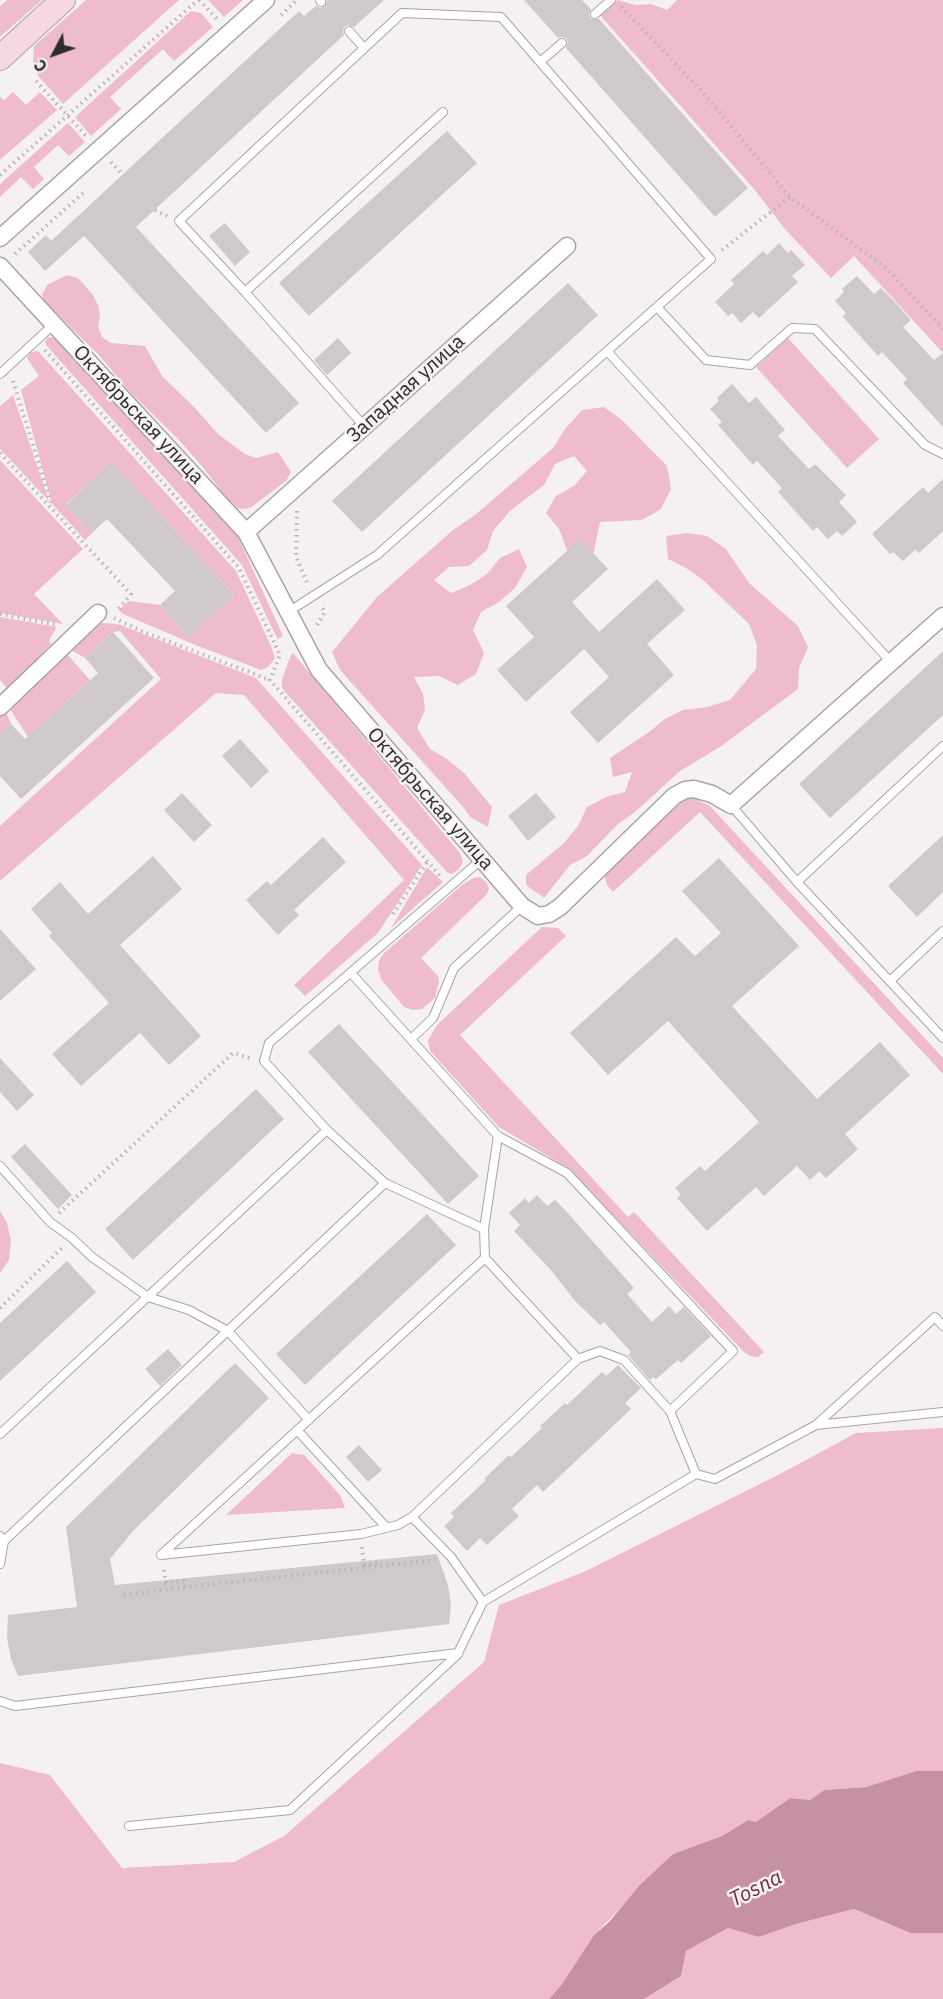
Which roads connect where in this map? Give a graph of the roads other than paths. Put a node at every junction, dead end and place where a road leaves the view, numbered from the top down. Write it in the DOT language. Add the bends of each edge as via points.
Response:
graph roads {
  1 [pos="63,0"];
  2 [pos="266,0"];
  3 [pos="613,0"];
  4 [pos="595,14"];
  5 [pos="349,31"];
  6 [pos="562,43"];
  7 [pos="364,48"];
  8 [pos="0,58"];
  9 [pos="540,62"];
  10 [pos="443,112"];
  11 [pos="0,238"];
  12 [pos="567,246"];
  13 [pos="0,266"];
  14 [pos="245,292"];
  15 [pos="657,307"];
  16 [pos="54,324"];
  17 [pos="607,351"];
  18 [pos="0,374"];
  19 [pos="364,426"];
  20 [pos="943,454"];
  21 [pos="246,532"];
  22 [pos="288,612"];
  23 [pos="98,613"];
  24 [pos="943,616"];
  25 [pos="891,662"];
  26 [pos="0,707"];
  27 [pos="943,746"];
  28 [pos="731,805"];
  29 [pos="482,859"];
  30 [pos="797,882"];
  31 [pos="522,906"];
  32 [pos="943,931"];
  33 [pos="351,973"];
  34 [pos="890,981"];
  35 [pos="943,1038"];
  36 [pos="411,1039"];
  37 [pos="327,1130"];
  38 [pos="498,1136"];
  39 [pos="0,1166"];
  40 [pos="385,1183"];
  41 [pos="484,1228"];
  42 [pos="485,1258"];
  43 [pos="147,1297"];
  44 [pos="943,1326"];
  45 [pos="228,1331"];
  46 [pos="578,1359"];
  47 [pos="670,1411"];
  48 [pos="943,1412"];
  49 [pos="309,1420"];
  50 [pos="816,1425"];
  51 [pos="297,1430"];
  52 [pos="0,1434"];
  53 [pos="696,1474"];
  54 [pos="412,1517"];
  55 [pos="386,1527"];
  56 [pos="2,1538"];
  57 [pos="0,1563"];
  58 [pos="483,1602"];
  59 [pos="458,1653"];
  60 [pos="0,1701"];
  61 [pos="129,1826"];
  1 -- 8 [label="main road"];
  2 -- 11 [label="street"];
  3 -- 4 [label="lane"];
  5 -- 7 [label="lane"];
  6 -- 9 [label="lane"];
  7 -- 9 [label="lane" via="402,13 501,17"];
  7 -- 14 [label="lane" via="179,221"];
  9 -- 15 [label="lane" via="711,259"];
  10 -- 14 [label="lane"];
  12 -- 19 [label="street, Западная улица"];
  13 -- 16 [label="street, Октябрьская улица"];
  14 -- 19 [label="lane"];
  15 -- 17 [label="lane"];
  15 -- 20 [label="lane" via="706,360 750,365 792,328 815,329 925,445"];
  16 -- 18 [label="lane"];
  16 -- 21 [label="street, Октябрьская улица"];
  17 -- 22 [label="lane" via="377,555"];
  17 -- 25 [label="lane"];
  19 -- 21 [label="street, Западная улица"];
  21 -- 22 [label="street, Октябрьская улица"];
  22 -- 29 [label="street, Октябрьская улица" via="319,670"];
  23 -- 26 [label="street"];
  24 -- 25 [label="street"];
  25 -- 28 [label="street"];
  27 -- 30 [label="lane"];
  28 -- 30 [label="lane"];
  28 -- 31 [label="street" via="694,789 680,793 560,907 538,915"];
  29 -- 31 [label="street, Октябрьская улица"];
  29 -- 33 [label="lane"];
  30 -- 34 [label="lane"];
  31 -- 36 [label="lane" via="454,968 433,1018"];
  32 -- 34 [label="lane"];
  33 -- 36 [label="lane"];
  33 -- 37 [label="lane" via="269,1043 264,1061"];
  34 -- 35 [label="lane"];
  36 -- 38 [label="lane"];
  37 -- 40 [label="lane"];
  37 -- 43 [label="lane"];
  38 -- 41 [label="lane"];
  38 -- 47 [label="lane" via="567,1173 733,1351"];
  39 -- 43 [label="lane" via="50,1222"];
  40 -- 41 [label="lane"];
  40 -- 45 [label="lane"];
  41 -- 42 [label="lane"];
  42 -- 46 [label="lane"];
  42 -- 49 [label="lane"];
  43 -- 45 [label="lane" via="189,1310"];
  43 -- 52 [label="lane"];
  44 -- 50 [label="lane" via="935,1317"];
  45 -- 49 [label="lane"];
  45 -- 56 [label="lane"];
  46 -- 47 [label="lane" via="600,1351 624,1360"];
  46 -- 54 [label="lane"];
  47 -- 53 [label="lane"];
  48 -- 50 [label="lane"];
  49 -- 51 [label="lane"];
  50 -- 53 [label="lane" via="714,1479"];
  51 -- 55 [label="lane"];
  51 -- 55 [label="lane" via="161,1555 361,1534"];
  53 -- 58 [label="lane"];
  54 -- 55 [label="lane"];
  54 -- 58 [label="lane" via="451,1557"];
  56 -- 57 [label="lane"];
  58 -- 59 [label="lane"];
  59 -- 60 [label="lane" via="15,1706"];
  59 -- 61 [label="lane" via="290,1810"];
}
